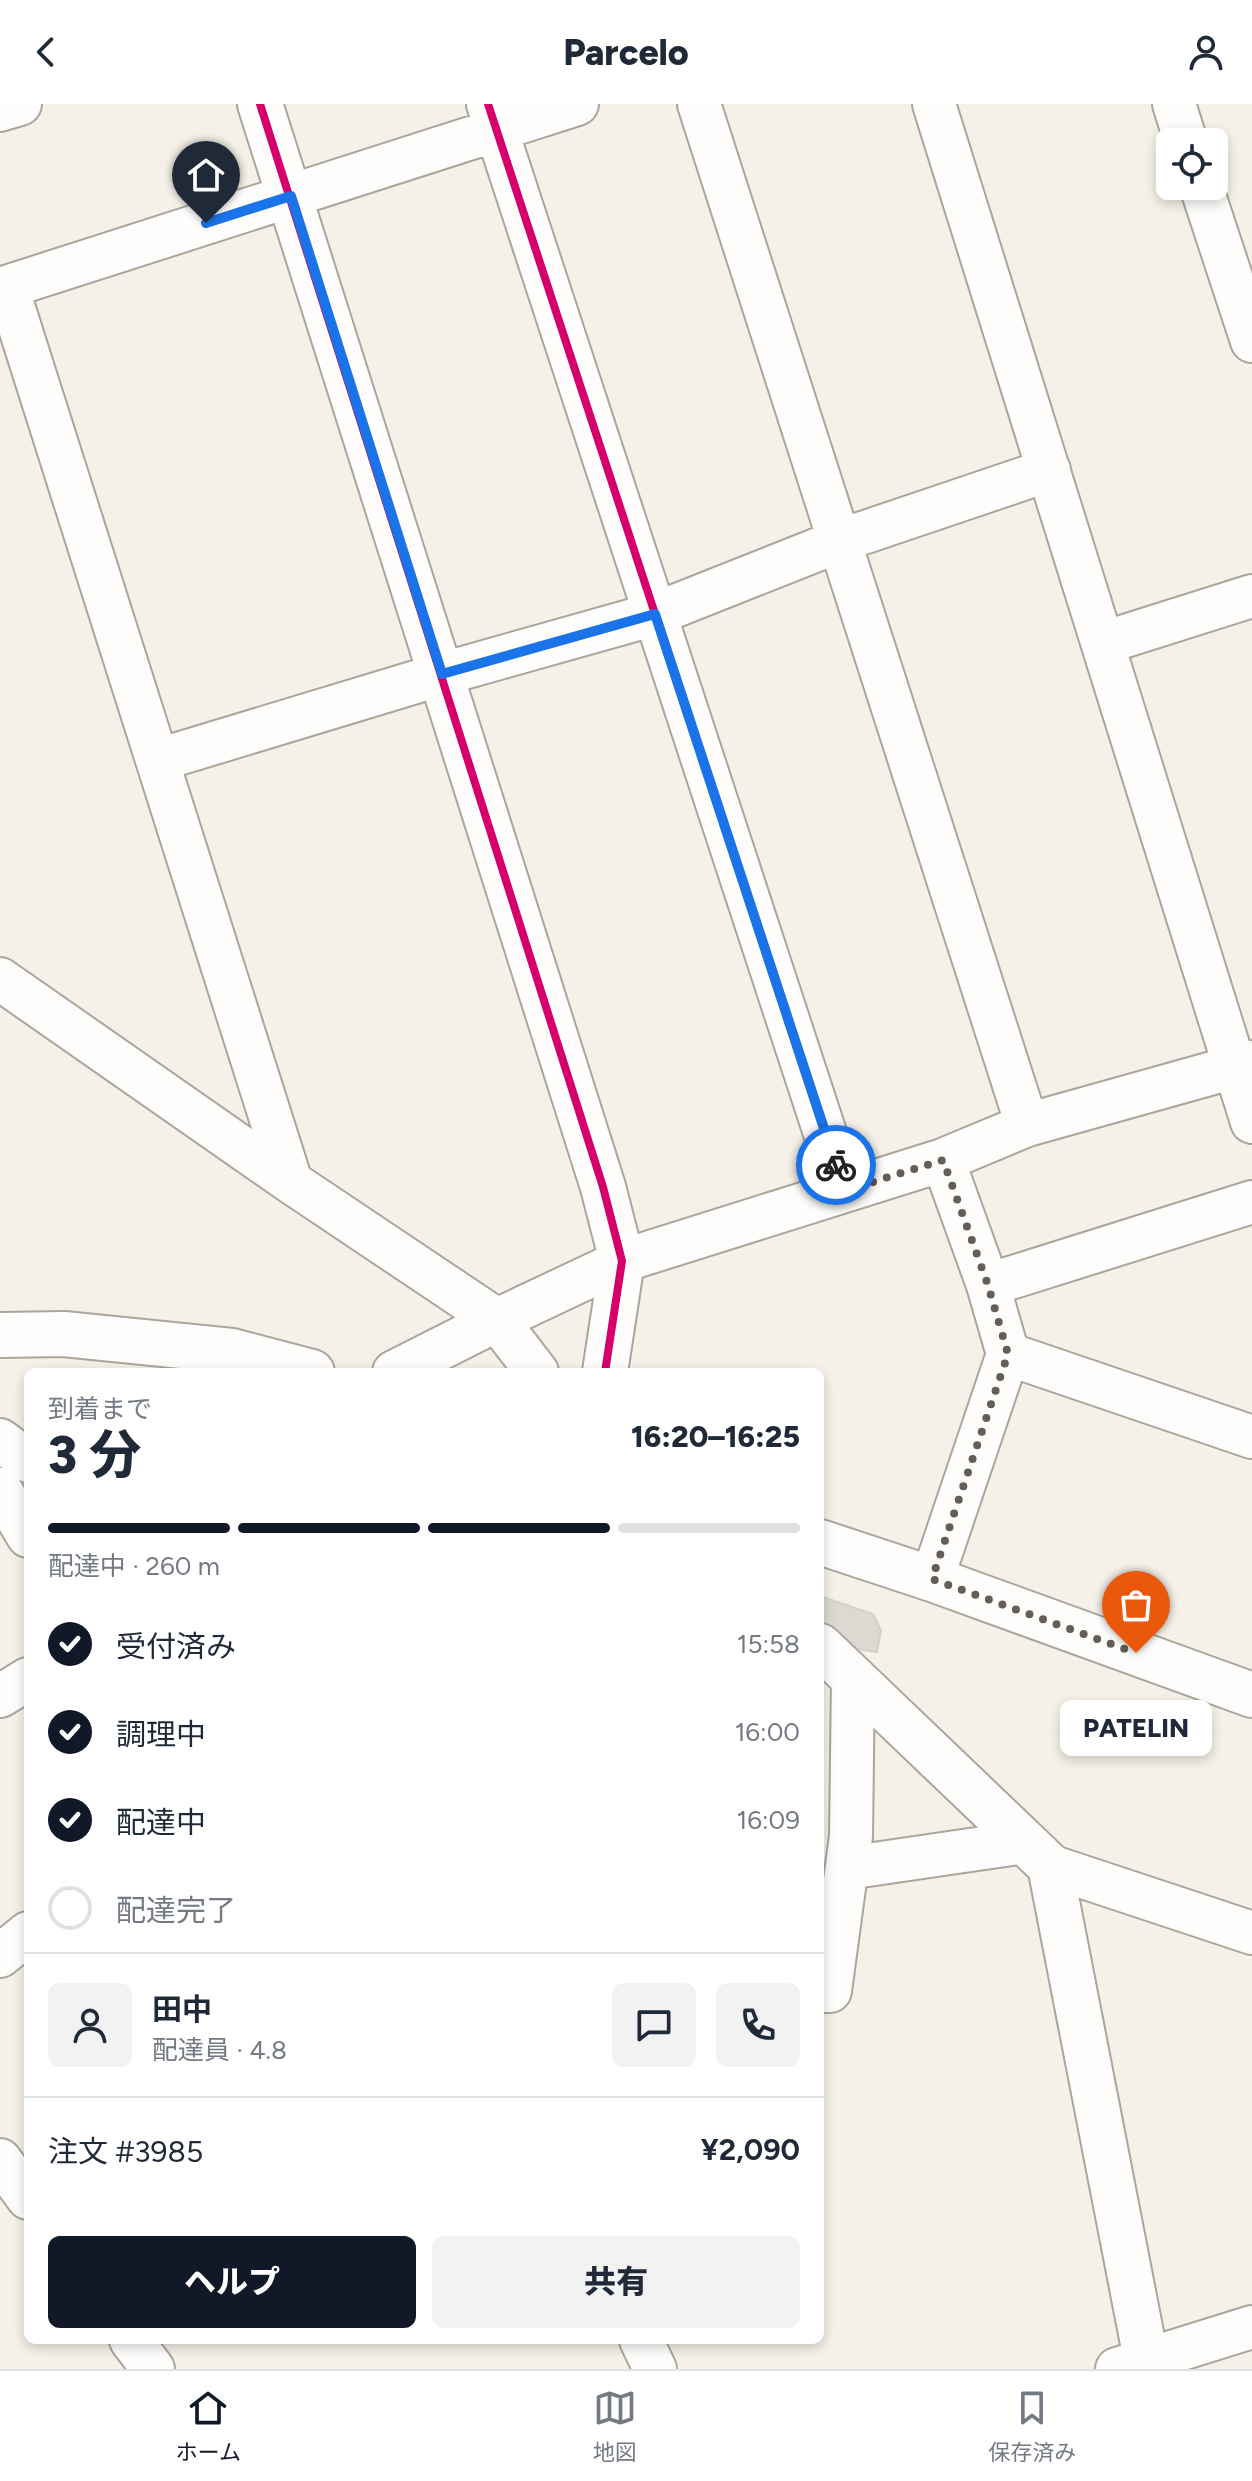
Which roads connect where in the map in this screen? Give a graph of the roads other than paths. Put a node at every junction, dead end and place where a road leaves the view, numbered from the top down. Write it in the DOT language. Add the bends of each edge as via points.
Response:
graph roads {
  1 [pos="20,104"];
  2 [pos="260,104"];
  3 [pos="577,104"];
  4 [pos="699,104"];
  5 [pos="934,104"];
  6 [pos="1174,104"];
  7 [pos="0,110"];
  8 [pos="492,117"];
  9 [pos="1182,128"];
  10 [pos="291,196"];
  11 [pos="1206,200"];
  12 [pos="4,288"];
  13 [pos="1252,341"];
  14 [pos="1049,470"];
  15 [pos="839,541"];
  16 [pos="1252,596"];
  17 [pos="655,614"];
  18 [pos="1103,643"];
  19 [pos="442,674"];
  20 [pos="158,760"];
  21 [pos="0,979"];
  22 [pos="1244,1065"];
  23 [pos="1252,1122"];
  24 [pos="1027,1125"];
  25 [pos="943,1160"];
  26 [pos="291,1182"];
  27 [pos="844,1191"];
  28 [pos="1252,1202"];
  29 [pos="622,1261"];
  30 [pos="988,1285"];
  31 [pos="497,1320"];
  32 [pos="0,1335"];
  33 [pos="1008,1354"];
  34 [pos="297,1368"];
  35 [pos="402,1368"];
  36 [pos="534,1368"];
  37 [pos="606,1368"];
  38 [pos="1252,1437"];
  39 [pos="0,1440"];
  40 [pos="24,1458"];
  41 [pos="0,1489"];
  42 [pos="24,1529"];
  43 [pos="824,1543"];
  44 [pos="932,1579"];
  45 [pos="824,1650"];
  46 [pos="853,1678"];
  47 [pos="24,1681"];
  48 [pos="1252,1695"];
  49 [pos="0,1696"];
  50 [pos="1037,1854"];
  51 [pos="847,1868"];
  52 [pos="1252,1933"];
  53 [pos="24,1936"];
  54 [pos="0,1956"];
  55 [pos="824,1991"];
  56 [pos="0,2160"];
  57 [pos="18,2203"];
  58 [pos="1252,2327"];
  59 [pos="134,2344"];
  60 [pos="1137,2366"];
  61 [pos="153,2369"];
  1 -- 7 [label="street"];
  2 -- 10 [label="street"];
  3 -- 8 [label="street"];
  4 -- 15 [label="street"];
  5 -- 14 [label="street"];
  6 -- 9 [label="street"];
  8 -- 10 [label="street"];
  8 -- 17 [label="street"];
  10 -- 12 [label="street"];
  10 -- 19 [label="street"];
  11 -- 13 [label="street"];
  12 -- 20 [label="street"];
  14 -- 15 [label="street"];
  14 -- 18 [label="street"];
  15 -- 17 [label="street"];
  15 -- 24 [label="street"];
  16 -- 18 [label="street"];
  17 -- 19 [label="street"];
  17 -- 27 [label="street"];
  18 -- 22 [label="street"];
  19 -- 20 [label="street"];
  19 -- 29 [label="street" via="599,1172"];
  20 -- 26 [label="street"];
  21 -- 26 [label="street"];
  22 -- 23 [label="street"];
  22 -- 24 [label="street"];
  24 -- 25 [label="street"];
  25 -- 27 [label="street"];
  25 -- 30 [label="street"];
  26 -- 31 [label="street"];
  27 -- 29 [label="street"];
  28 -- 30 [label="street"];
  29 -- 31 [label="street"];
  29 -- 37 [label="street"];
  30 -- 33 [label="street"];
  31 -- 35 [label="street"];
  31 -- 36 [label="street"];
  32 -- 34 [label="street" via="64,1334 232,1351"];
  33 -- 38 [label="street"];
  33 -- 44 [label="street"];
  39 -- 40 [label="street"];
  41 -- 42 [label="street"];
  43 -- 44 [label="street"];
  44 -- 48 [label="street"];
  45 -- 46 [label="street"];
  46 -- 50 [label="street"];
  46 -- 51 [label="street"];
  47 -- 49 [label="street"];
  50 -- 51 [label="street"];
  50 -- 52 [label="street"];
  50 -- 60 [label="street"];
  51 -- 55 [label="street" via="830,1991"];
  53 -- 54 [label="street"];
  56 -- 57 [label="street"];
  58 -- 60 [label="street"];
  59 -- 61 [label="street"];
}
